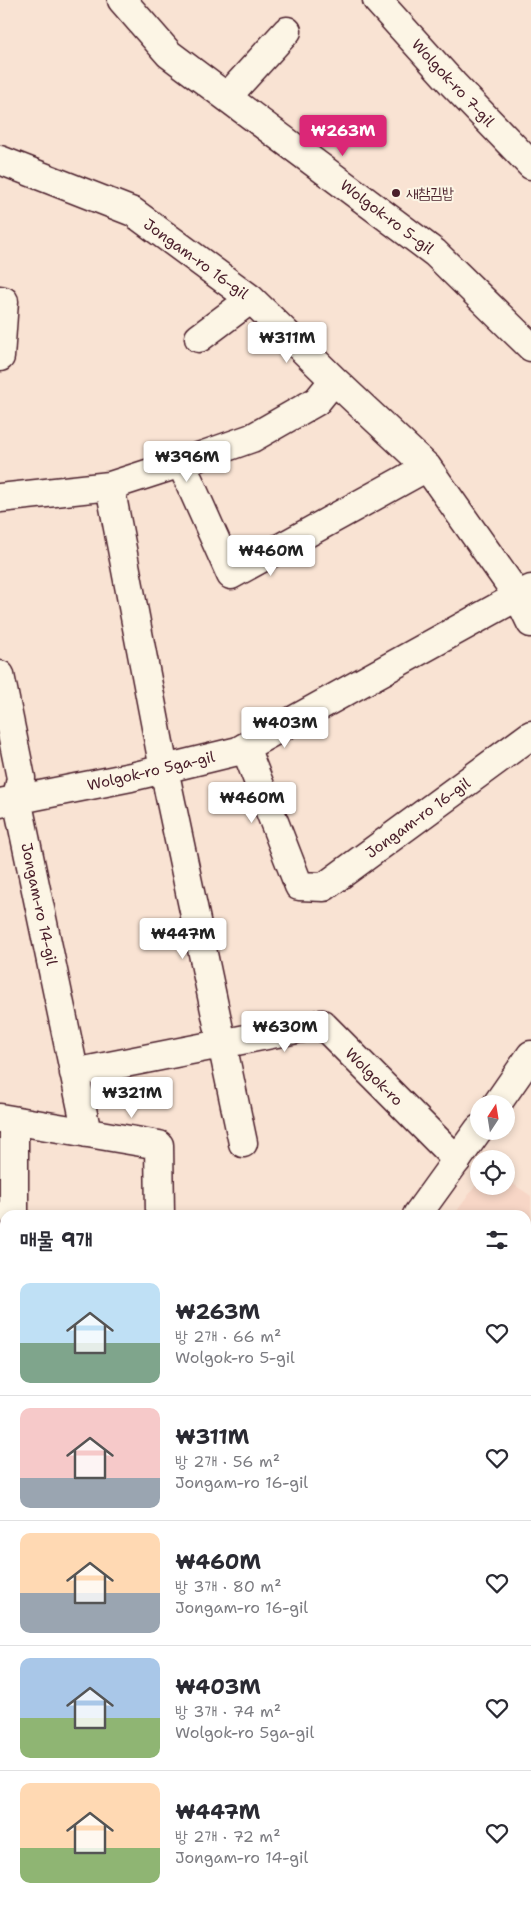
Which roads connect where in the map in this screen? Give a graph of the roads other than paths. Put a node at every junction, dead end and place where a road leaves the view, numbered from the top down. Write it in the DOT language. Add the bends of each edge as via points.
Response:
graph roads {
  1 [pos="122,0"];
  2 [pos="377,0"];
  3 [pos="287,31"];
  4 [pos="227,97"];
  5 [pos="0,160"];
  6 [pos="531,165"];
  7 [pos="251,299"];
  8 [pos="2,300"];
  9 [pos="199,338"];
  10 [pos="531,346"];
  11 [pos="0,357"];
  12 [pos="334,380"];
  13 [pos="181,463"];
  14 [pos="427,467"];
  15 [pos="110,486"];
  16 [pos="0,498"];
  17 [pos="525,593"];
  18 [pos="531,623"];
  19 [pos="0,674"];
  20 [pos="531,735"];
  21 [pos="245,747"];
  22 [pos="164,769"];
  23 [pos="9,801"];
  24 [pos="222,1043"];
  25 [pos="531,1055"];
  26 [pos="74,1073"];
  27 [pos="503,1095"];
  28 [pos="7,1119"];
  29 [pos="87,1133"];
  30 [pos="471,1140"];
  31 [pos="243,1143"];
  32 [pos="457,1160"];
  33 [pos="14,1210"];
  34 [pos="160,1210"];
  35 [pos="421,1210"];
  1 -- 4 [label="street, Wolgok-ro 5-gil" via="169,54"];
  2 -- 6 [label="street, Wolgok-ro 7-gil"];
  3 -- 4 [label="street"];
  4 -- 10 [label="street, Wolgok-ro 5-gil" via="436,253"];
  5 -- 7 [label="street, Jongam-ro 16-gil" via="133,212"];
  7 -- 9 [label="street"];
  7 -- 12 [label="street, Jongam-ro 16-gil"];
  8 -- 11 [label="street"];
  12 -- 13 [label="street" via="317,401 252,438"];
  12 -- 14 [label="street, Jongam-ro 16-gil"];
  13 -- 14 [label="street" via="231,575"];
  13 -- 15 [label="street"];
  14 -- 17 [label="street, Jongam-ro 16-gil"];
  15 -- 16 [label="street"];
  15 -- 22 [label="street"];
  17 -- 18 [label="street, Jongam-ro 16-gil"];
  17 -- 21 [label="street, Wolgok-ro 5ga-gil"];
  19 -- 23 [label="street, Jongam-ro 14-gil" via="21,778"];
  20 -- 21 [label="street, Jongam-ro 16-gil" via="324,887 299,886"];
  21 -- 22 [label="street, Wolgok-ro 5ga-gil"];
  22 -- 23 [label="street, Wolgok-ro 5ga-gil"];
  22 -- 24 [label="street"];
  23 -- 26 [label="street, Jongam-ro 14-gil"];
  24 -- 26 [label="street, Wolgok-ro"];
  24 -- 31 [label="street"];
  24 -- 32 [label="street, Wolgok-ro" via="322,1024"];
  25 -- 27 [label="street"];
  26 -- 29 [label="street, Jongam-ro 14-gil"];
  28 -- 29 [label="street"];
  28 -- 33 [label="street"];
  29 -- 34 [label="street" via="159,1146"];
  30 -- 32 [label="street"];
  32 -- 35 [label="street"];
}
